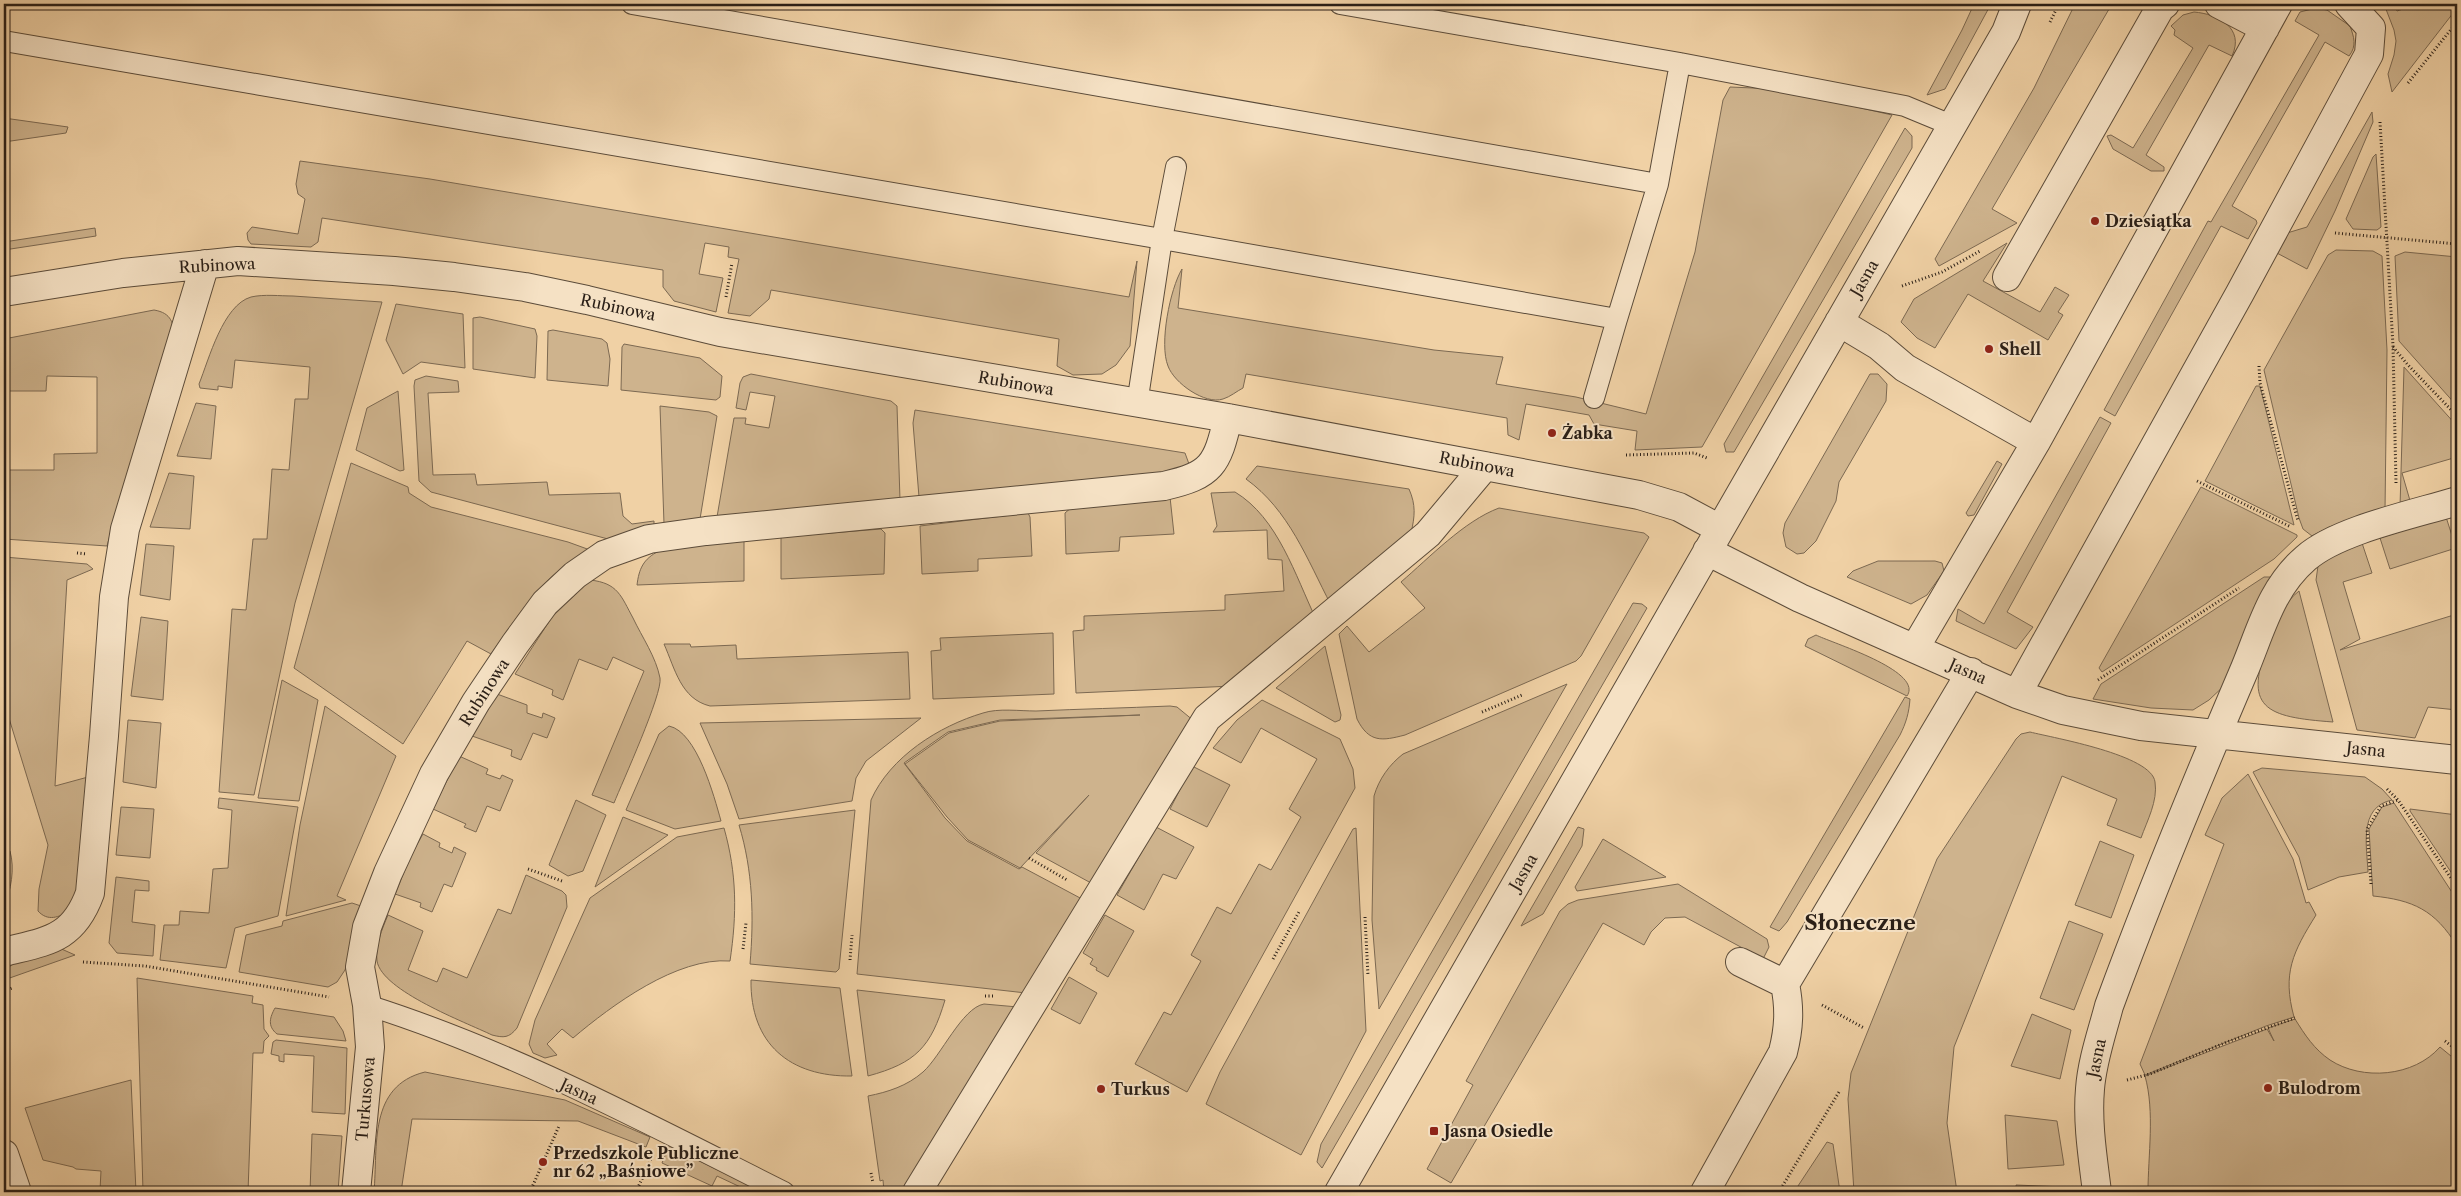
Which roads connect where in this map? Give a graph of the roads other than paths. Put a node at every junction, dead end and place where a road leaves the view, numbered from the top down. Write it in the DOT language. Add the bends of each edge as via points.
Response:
graph roads {
  1 [pos="632,4"];
  2 [pos="1340,4"];
  3 [pos="2017,4"];
  4 [pos="2165,4"];
  5 [pos="2219,4"];
  6 [pos="2278,4"];
  7 [pos="2349,4"];
  8 [pos="2265,28"];
  9 [pos="4,41"];
  10 [pos="1680,63"];
  11 [pos="1951,125"];
  12 [pos="1176,167"];
  13 [pos="1658,184"];
  14 [pos="1162,239"];
  15 [pos="204,264"];
  16 [pos="2007,277"];
  17 [pos="4,292"];
  18 [pos="1618,318"];
  19 [pos="1839,322"];
  20 [pos="1594,398"];
  21 [pos="1137,404"];
  22 [pos="1228,418"];
  23 [pos="2036,442"];
  24 [pos="1485,466"];
  25 [pos="2457,501"];
  26 [pos="1714,540"];
  27 [pos="1916,648"];
  28 [pos="1971,672"];
  29 [pos="2017,694"];
  30 [pos="2215,735"];
  31 [pos="2457,760"];
  32 [pos="4,952"];
  33 [pos="1740,962"];
  34 [pos="1785,984"];
  35 [pos="367,1005"];
  36 [pos="4,1154"];
  37 [pos="18,1192"];
  38 [pos="356,1192"];
  39 [pos="784,1192"];
  40 [pos="917,1192"];
  41 [pos="1338,1192"];
  42 [pos="1705,1192"];
  43 [pos="2097,1192"];
  1 -- 13 [label="lane"];
  2 -- 10 [label="lane"];
  3 -- 11 [label="street, Jasna" via="2006,32"];
  4 -- 16 [label="street"];
  5 -- 8 [label="street"];
  6 -- 8 [label="street"];
  7 -- 29 [label="street" via="2371,28 2369,54 2217,336"];
  8 -- 23 [label="street"];
  9 -- 14 [label="lane"];
  10 -- 11 [label="lane" via="1906,106"];
  10 -- 13 [label="lane"];
  11 -- 19 [label="street, Jasna"];
  12 -- 14 [label="lane"];
  13 -- 18 [label="lane"];
  14 -- 18 [label="lane"];
  14 -- 21 [label="lane"];
  15 -- 17 [label="street, Rubinowa"];
  15 -- 21 [label="street, Rubinowa" via="238,261 394,271 525,287 655,314 720,332"];
  15 -- 32 [label="street" via="125,529 114,597 90,893 82,913 63,934"];
  18 -- 20 [label="lane"];
  19 -- 23 [label="street" via="1879,346 1906,368"];
  19 -- 26 [label="street, Jasna"];
  21 -- 22 [label="street, Rubinowa"];
  22 -- 24 [label="street, Rubinowa"];
  22 -- 35 [label="street, Rubinowa" via="1220,452 1209,469 1188,481 1164,486 695,532 649,539 604,555 575,575 545,603 476,702 434,774 367,927 360,967"];
  23 -- 27 [label="street"];
  24 -- 26 [label="street, Rubinowa" via="1639,495 1679,507"];
  24 -- 40 [label="street" via="1428,534 1207,718"];
  25 -- 30 [label="street" via="2328,542 2304,544 2277,591"];
  26 -- 27 [label="street, Jasna" via="1800,598"];
  26 -- 41 [label="street, Jasna"];
  27 -- 28 [label="street, Jasna"];
  28 -- 29 [label="street, Jasna"];
  28 -- 34 [label="street"];
  29 -- 30 [label="street, Jasna" via="2076,713 2141,726"];
  30 -- 31 [label="street, Jasna"];
  30 -- 43 [label="street, Jasna" via="2109,1006 2097,1049 2090,1089"];
  33 -- 34 [label="street"];
  34 -- 42 [label="street" via="1789,1026 1783,1052"];
  35 -- 38 [label="street, Turkusowa" via="370,1047"];
  35 -- 39 [label="lane, Jasna" via="474,1044 581,1091"];
  36 -- 37 [label="street"];
}
